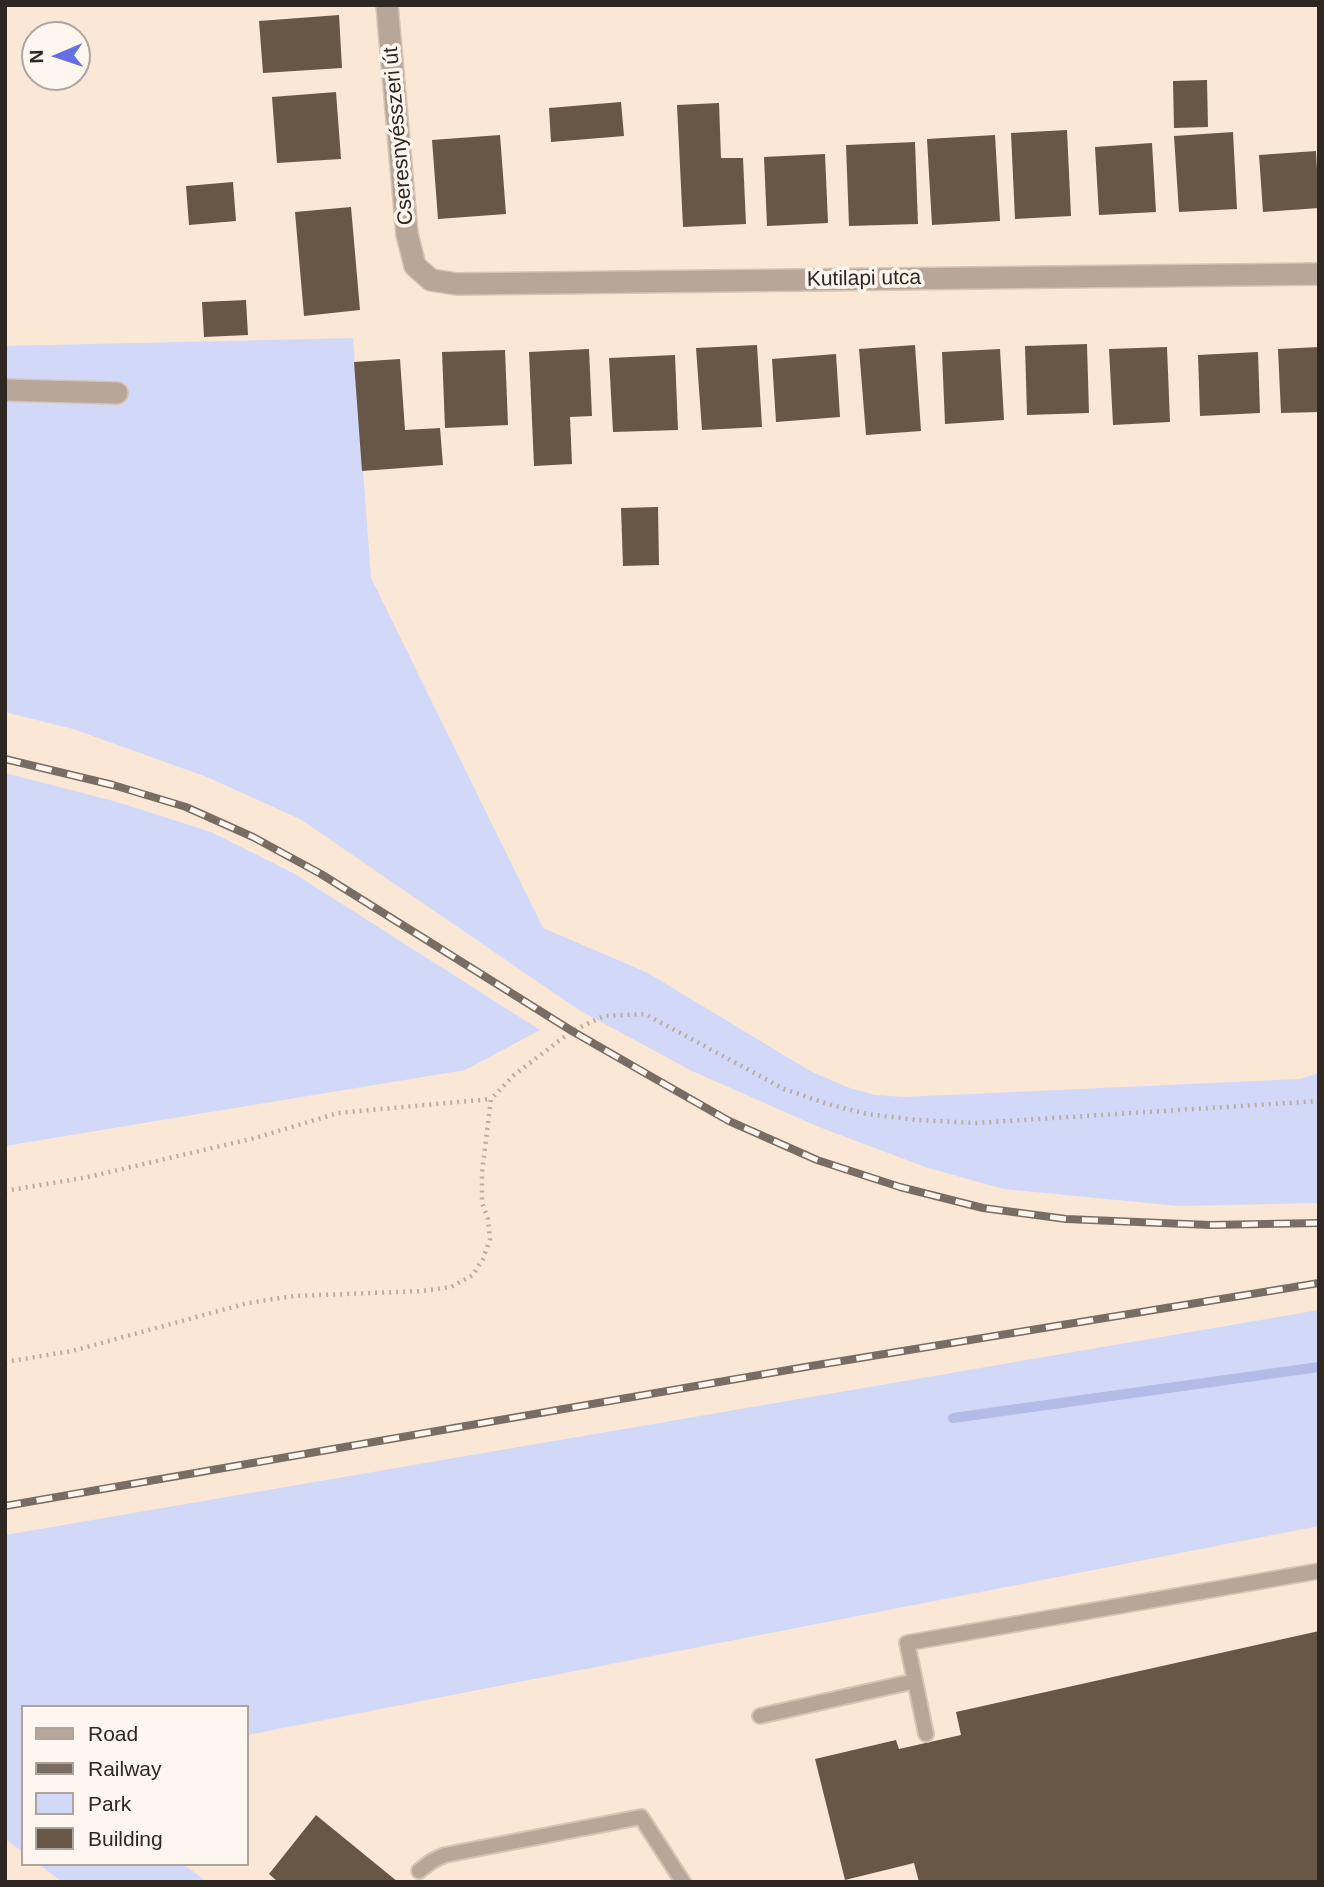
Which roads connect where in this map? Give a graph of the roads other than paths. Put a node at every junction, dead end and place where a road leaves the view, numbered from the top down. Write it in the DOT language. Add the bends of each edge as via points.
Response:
graph roads {
  1 [pos="387,5"];
  2 [pos="415,266"];
  3 [pos="1319,274"];
  4 [pos="5,390"];
  5 [pos="117,393"];
  6 [pos="1319,1571"];
  7 [pos="915,1681"];
  8 [pos="760,1716"];
  9 [pos="926,1734"];
  10 [pos="419,1871"];
  11 [pos="683,1882"];
  1 -- 2 [label="street, Cseresnyésszeri út" via="407,234"];
  2 -- 3 [label="street, Kutilapi utca" via="431,280 457,284"];
  4 -- 5 [label="street"];
  6 -- 7 [label="lane" via="907,1643"];
  7 -- 8 [label="lane"];
  7 -- 9 [label="lane"];
  10 -- 11 [label="lane" via="445,1856 641,1817"];
}
